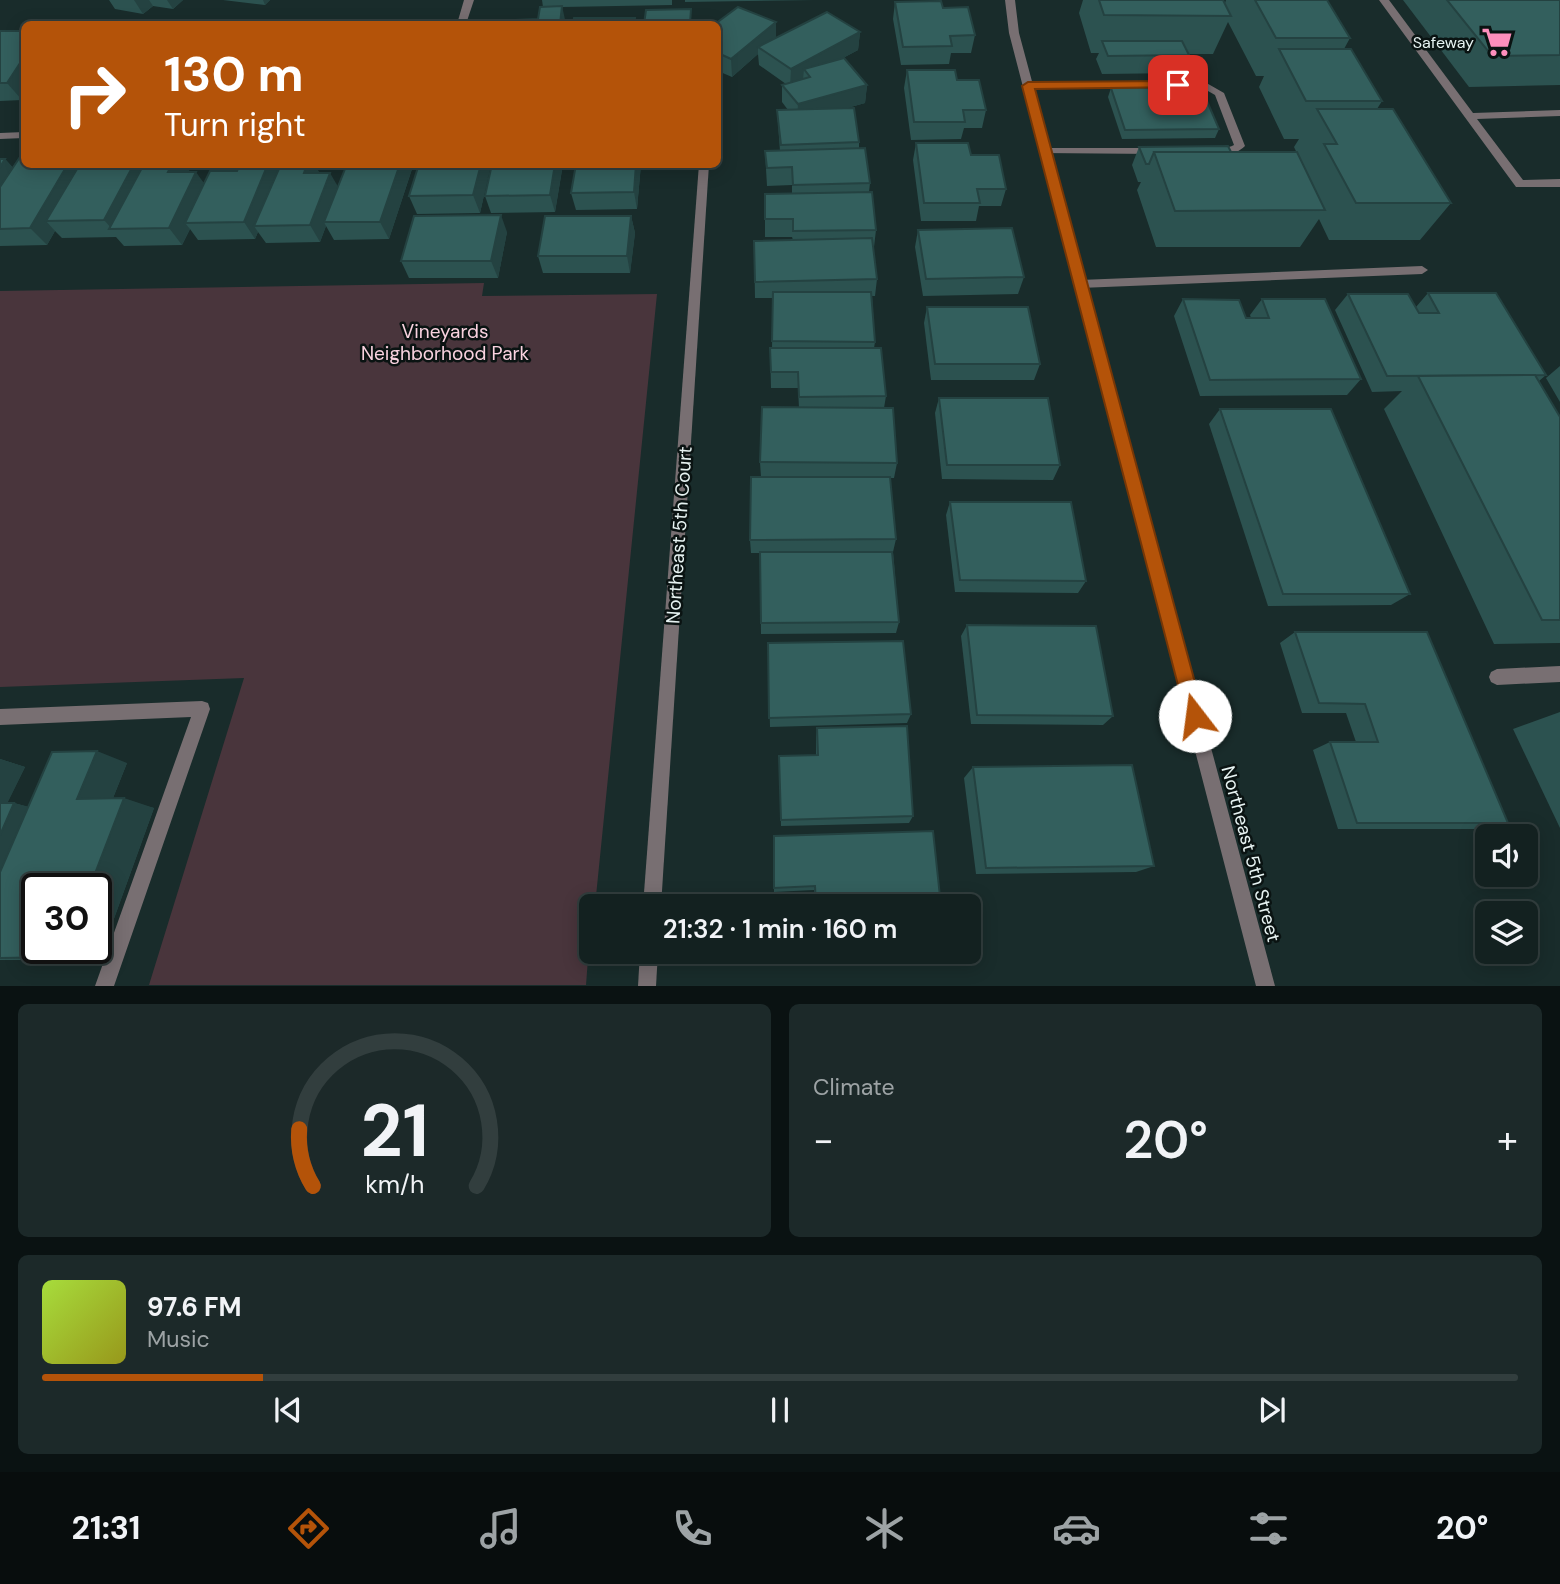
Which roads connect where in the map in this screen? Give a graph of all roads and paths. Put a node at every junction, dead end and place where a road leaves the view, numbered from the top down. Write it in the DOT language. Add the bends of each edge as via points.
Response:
graph roads {
  1 [pos="469,0"];
  2 [pos="1010,0"];
  3 [pos="1384,0"];
  4 [pos="462,21"];
  5 [pos="1028,86"];
  6 [pos="1560,113"];
  7 [pos="1469,116"];
  8 [pos="21,135"];
  9 [pos="0,136"];
  10 [pos="1045,151"];
  11 [pos="1165,151"];
  12 [pos="1205,151"];
  13 [pos="704,168"];
  14 [pos="1560,183"];
  15 [pos="1422,270"];
  16 [pos="1080,284"];
  17 [pos="1560,674"];
  18 [pos="1497,677"];
  19 [pos="0,717"];
  20 [pos="653,894"];
  21 [pos="648,964"];
  22 [pos="104,985"];
  23 [pos="647,985"];
  24 [pos="1266,985"];
  1 -- 4 [label="street"];
  2 -- 5 [label="street, Northeast 5th Street"];
  3 -- 7 [label="street"];
  5 -- 10 [label="street, Northeast 5th Street"];
  5 -- 12 [label="street" via="1203,84 1219,93 1240,146 1232,151"];
  6 -- 7 [label="street"];
  7 -- 14 [label="street" via="1520,184"];
  8 -- 9 [label="street"];
  10 -- 11 [label="street"];
  10 -- 16 [label="street, Northeast 5th Street"];
  13 -- 20 [label="street, Northeast 5th Court"];
  15 -- 16 [label="street"];
  16 -- 24 [label="street, Northeast 5th Street"];
  17 -- 18 [label="street"];
  19 -- 22 [label="street" via="202,709"];
  21 -- 23 [label="street"];
}
